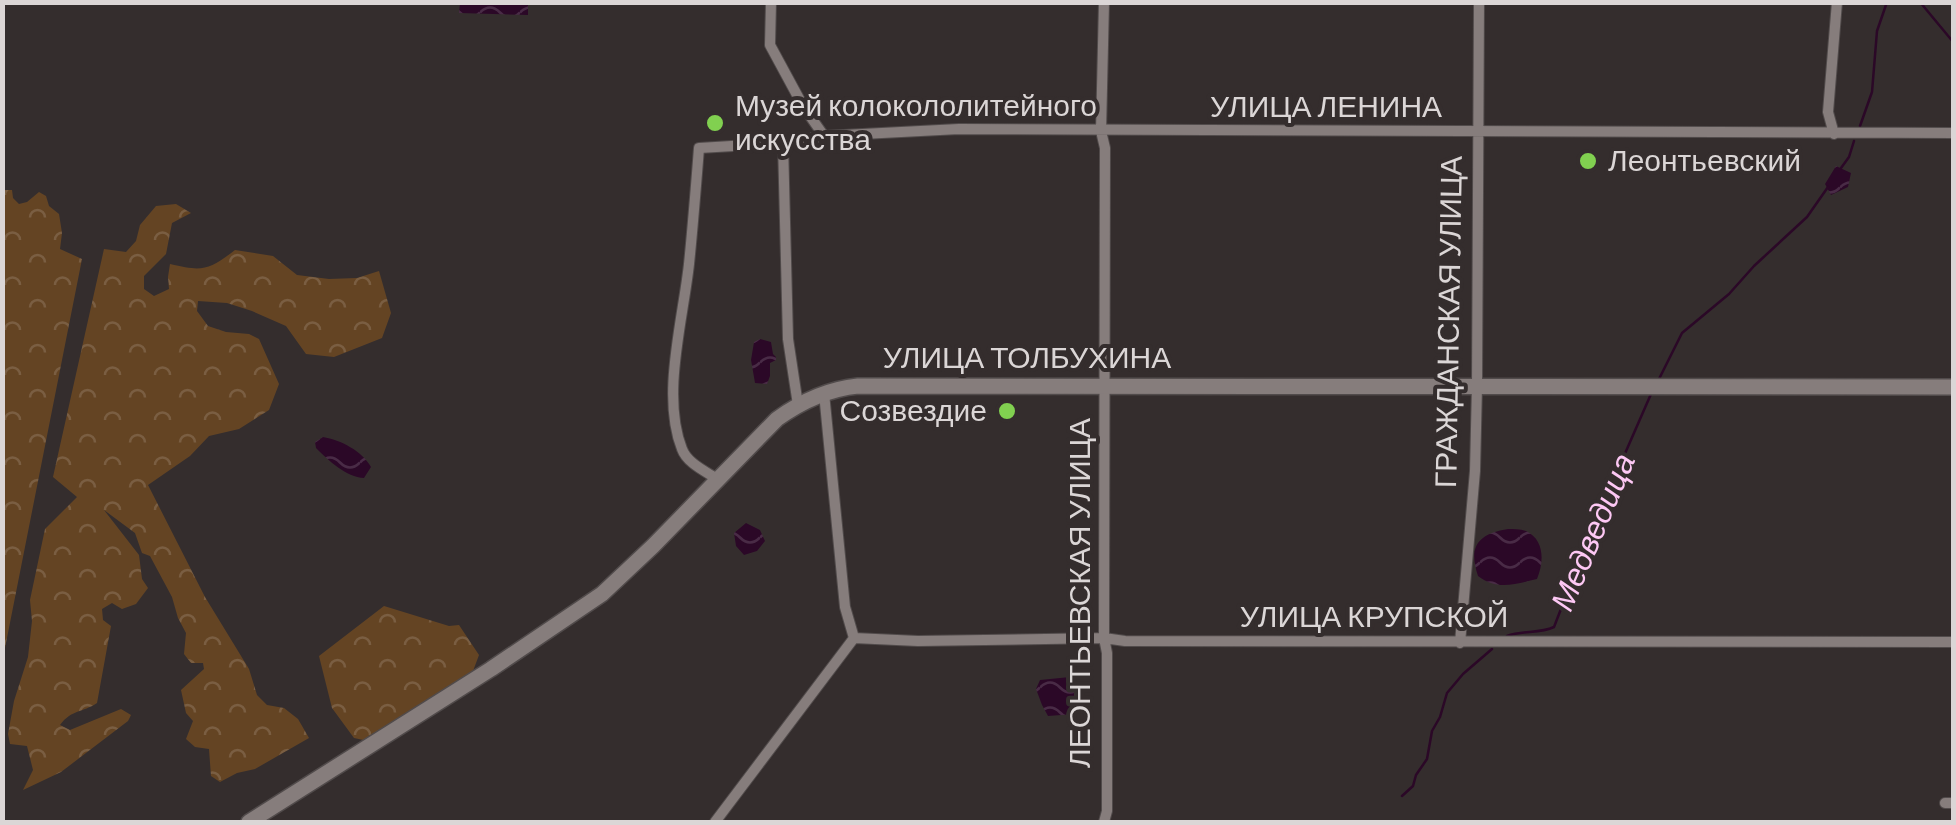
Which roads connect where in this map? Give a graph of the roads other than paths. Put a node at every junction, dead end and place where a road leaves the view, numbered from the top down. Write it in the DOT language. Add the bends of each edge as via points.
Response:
graph roads {
  1 [pos="771,2"];
  2 [pos="1104,2"];
  3 [pos="1479,2"];
  4 [pos="1836,2"];
  5 [pos="1101,131"];
  6 [pos="1478,132"];
  7 [pos="1954,133"];
  8 [pos="1834,134"];
  9 [pos="824,136"];
  10 [pos="783,144"];
  11 [pos="1105,386"];
  12 [pos="1477,386"];
  13 [pos="1954,386"];
  14 [pos="824,393"];
  15 [pos="798,405"];
  16 [pos="717,478"];
  17 [pos="854,638"];
  18 [pos="1104,638"];
  19 [pos="1954,642"];
  20 [pos="1460,643"];
  21 [pos="249,822"];
  22 [pos="715,822"];
  23 [pos="1104,822"];
  1 -- 9 [label="street" via="770,46"];
  2 -- 5 [label="street, ЛЕОНТЬЕВСКАЯ УЛИЦА"];
  3 -- 6 [label="street, ГРАЖДАНСКАЯ УЛИЦА"];
  4 -- 8 [label="street" via="1828,112"];
  5 -- 6 [label="street, УЛИЦА ЛЕНИНА"];
  5 -- 9 [label="street, УЛИЦА ЛЕНИНА"];
  5 -- 11 [label="street, ЛЕОНТЬЕВСКАЯ УЛИЦА"];
  6 -- 8 [label="street, УЛИЦА ЛЕНИНА"];
  6 -- 12 [label="street, ГРАЖДАНСКАЯ УЛИЦА"];
  7 -- 8 [label="street, УЛИЦА ЛЕНИНА"];
  9 -- 10 [label="street, УЛИЦА ЛЕНИНА"];
  10 -- 15 [label="street" via="788,339"];
  10 -- 16 [label="street, УЛИЦА ЛЕНИНА" via="699,148 672,392 683,452"];
  11 -- 12 [label="main road, УЛИЦА ТОЛБУХИНА"];
  11 -- 14 [label="main road, УЛИЦА ТОЛБУХИНА" via="858,386"];
  11 -- 18 [label="street, ЛЕОНТЬЕВСКАЯ УЛИЦА"];
  12 -- 13 [label="main road, УЛИЦА ТОЛБУХИНА"];
  12 -- 20 [label="street, ГРАЖДАНСКАЯ УЛИЦА"];
  14 -- 15 [label="main road, УЛИЦА ТОЛБУХИНА"];
  14 -- 17 [label="street" via="844,608"];
  15 -- 16 [label="main road, УЛИЦА ТОЛБУХИНА"];
  16 -- 21 [label="main road, УЛИЦА ТОЛБУХИНА" via="602,594"];
  17 -- 18 [label="street, УЛИЦА КРУПСКОЙ"];
  17 -- 22 [label="street"];
  18 -- 20 [label="street, УЛИЦА КРУПСКОЙ"];
  18 -- 23 [label="street, ЛЕОНТЬЕВСКАЯ УЛИЦА"];
  19 -- 20 [label="street, УЛИЦА КРУПСКОЙ"];
}
